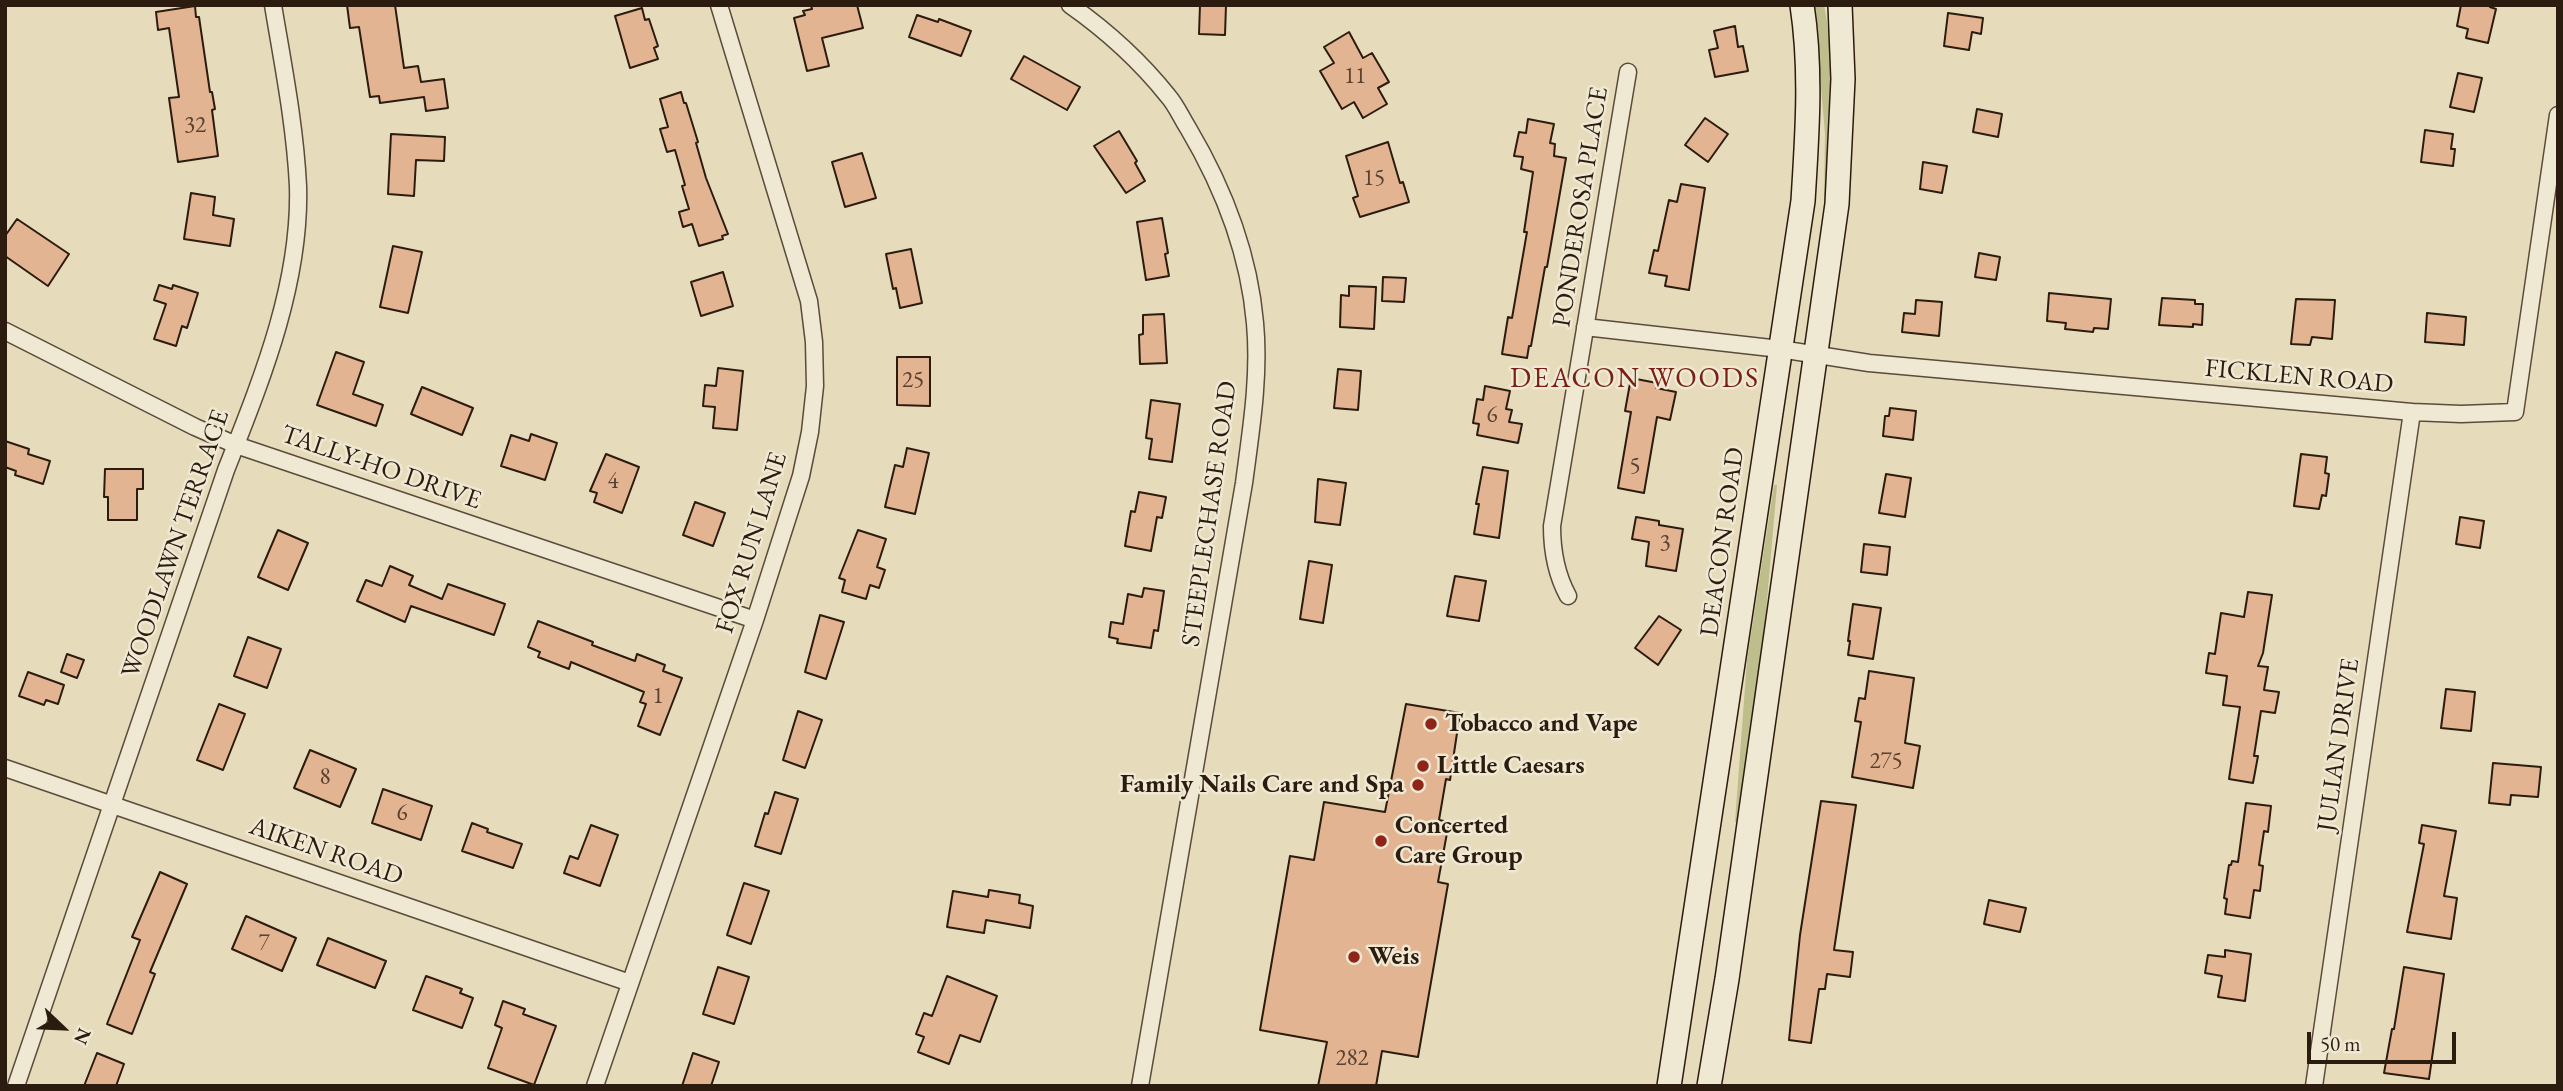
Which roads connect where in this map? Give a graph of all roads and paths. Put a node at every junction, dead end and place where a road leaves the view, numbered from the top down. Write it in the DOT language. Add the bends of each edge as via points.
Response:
graph roads {
  1 [pos="273,5"];
  2 [pos="719,5"];
  3 [pos="1070,5"];
  4 [pos="1802,5"];
  5 [pos="1840,5"];
  6 [pos="1094,12"];
  7 [pos="1628,72"];
  8 [pos="2558,115"];
  9 [pos="1586,327"];
  10 [pos="5,331"];
  11 [pos="1780,349"];
  12 [pos="1814,355"];
  13 [pos="2412,412"];
  14 [pos="236,445"];
  15 [pos="1568,596"];
  16 [pos="755,620"];
  17 [pos="5,768"];
  18 [pos="112,804"];
  19 [pos="630,983"];
  20 [pos="16,1086"];
  21 [pos="595,1086"];
  22 [pos="1140,1086"];
  23 [pos="1669,1086"];
  24 [pos="1709,1086"];
  25 [pos="2314,1086"];
  1 -- 14 [label="street, WOODLAWN TERRACE" via="295,144 296,232 281,311"];
  2 -- 16 [label="street, FOX RUN LANE" via="799,261 814,342 815,386 801,476"];
  3 -- 6 [label="street, STEEPLECHASE ROAD"];
  4 -- 11 [label="main road, DEACON ROAD" via="1809,79 1803,201"];
  5 -- 12 [label="main road" via="1843,79 1837,204"];
  6 -- 22 [label="street, STEEPLECHASE ROAD" via="1170,98 1199,147 1240,242 1255,324 1254,411 1244,483"];
  7 -- 9 [label="street, PONDEROSA PLACE"];
  8 -- 13 [label="street, FICKLEN ROAD" via="2515,412"];
  9 -- 11 [label="street, FICKLEN ROAD"];
  9 -- 15 [label="street, PONDEROSA PLACE" via="1552,526 1556,567"];
  10 -- 14 [label="street, TALLY-HO DRIVE"];
  11 -- 12 [label="street, FICKLEN ROAD"];
  11 -- 23 [label="main road, DEACON ROAD"];
  12 -- 13 [label="street, FICKLEN ROAD"];
  12 -- 24 [label="main road"];
  13 -- 25 [label="street, JULIAN DRIVE"];
  14 -- 16 [label="street, TALLY-HO DRIVE"];
  14 -- 18 [label="street, WOODLAWN TERRACE"];
  16 -- 19 [label="street, FOX RUN LANE"];
  17 -- 18 [label="street, AIKEN ROAD"];
  18 -- 19 [label="street, AIKEN ROAD"];
  18 -- 20 [label="street, WOODLAWN TERRACE"];
  19 -- 21 [label="street, FOX RUN LANE"];
}
